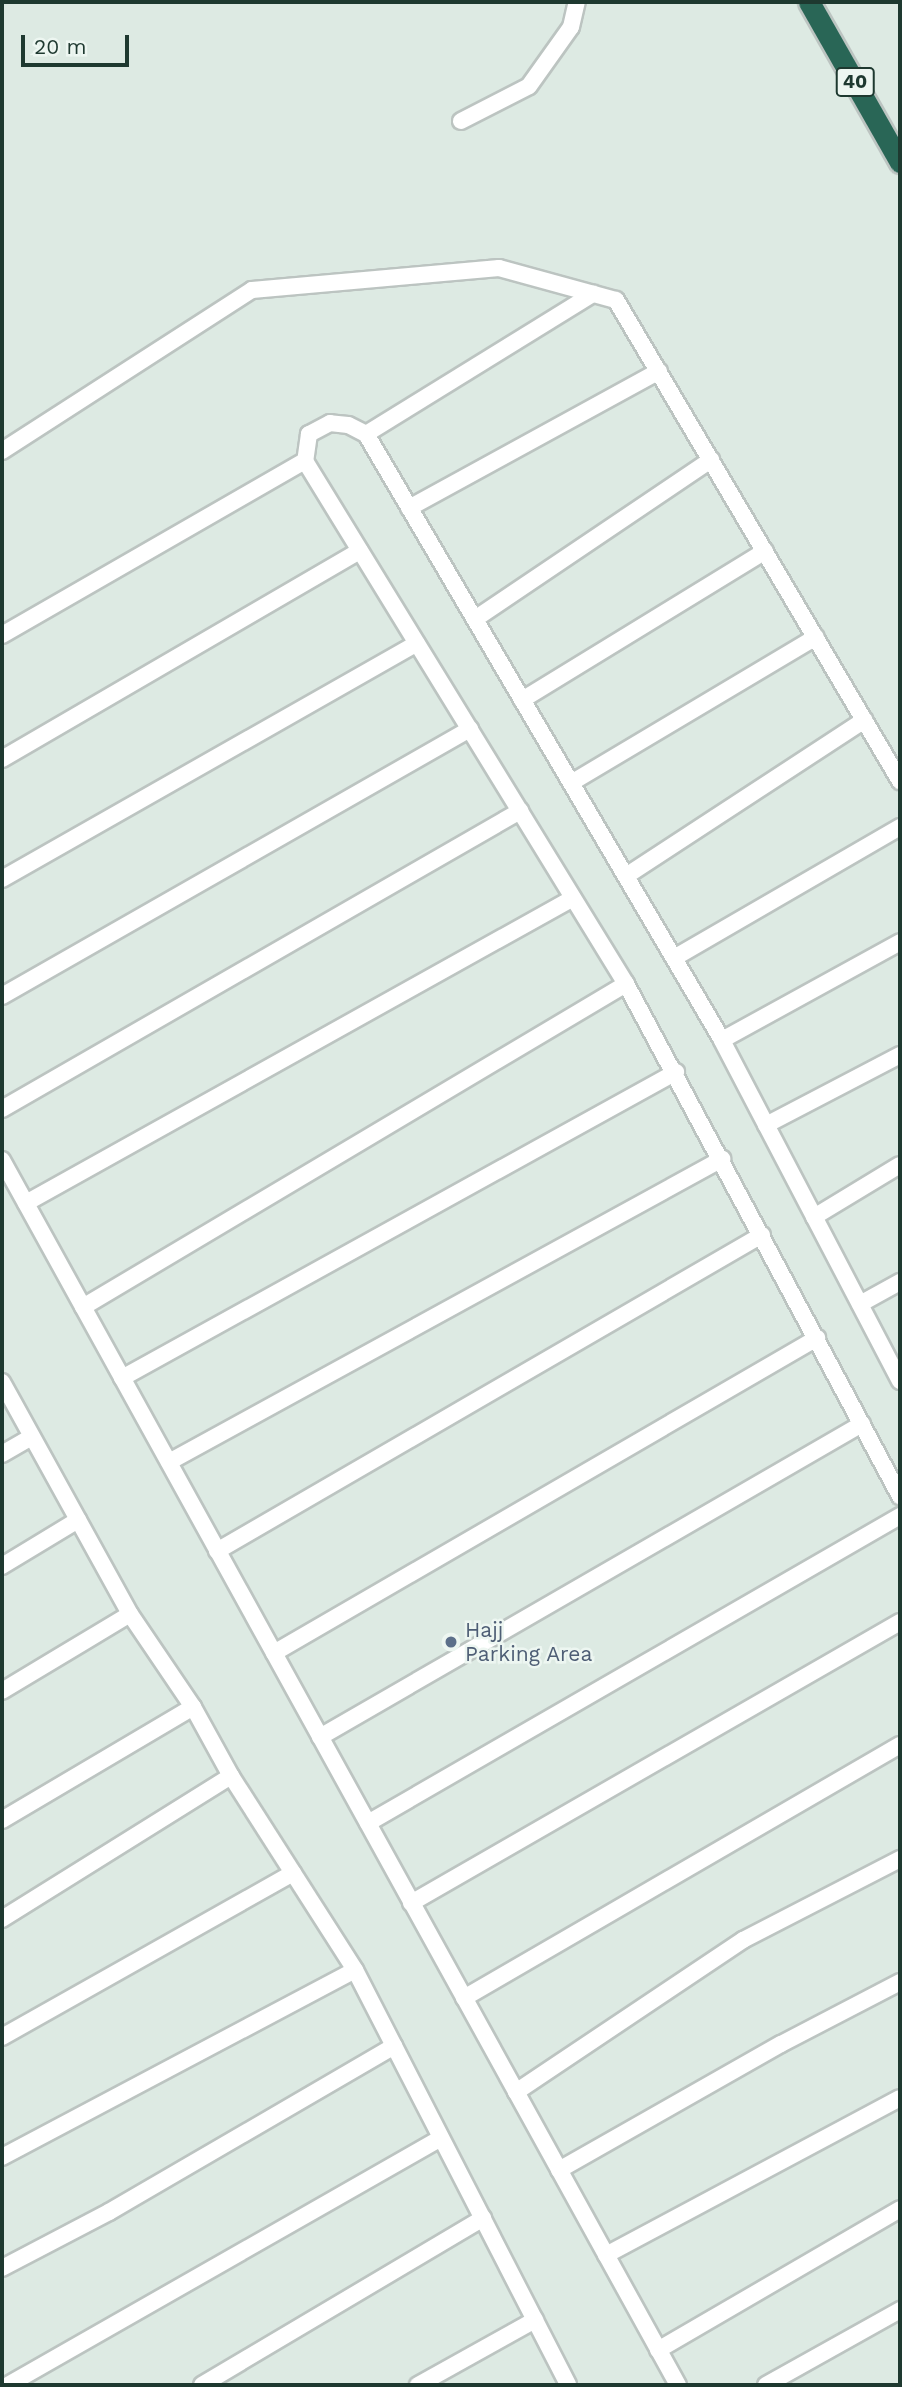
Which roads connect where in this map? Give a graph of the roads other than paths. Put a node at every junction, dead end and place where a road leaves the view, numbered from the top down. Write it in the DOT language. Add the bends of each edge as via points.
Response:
graph roads {
  1 [pos="577,2"];
  2 [pos="809,2"];
  3 [pos="461,121"];
  4 [pos="900,162"];
  5 [pos="593,294"];
  6 [pos="659,371"];
  7 [pos="366,434"];
  8 [pos="2,451"];
  9 [pos="711,460"];
  10 [pos="306,461"];
  11 [pos="409,508"];
  12 [pos="360,551"];
  13 [pos="765,551"];
  14 [pos="475,620"];
  15 [pos="2,635"];
  16 [pos="816,637"];
  17 [pos="417,643"];
  18 [pos="522,700"];
  19 [pos="864,720"];
  20 [pos="470,729"];
  21 [pos="2,759"];
  22 [pos="900,781"];
  23 [pos="571,783"];
  24 [pos="520,811"];
  25 [pos="900,827"];
  26 [pos="626,876"];
  27 [pos="2,879"];
  28 [pos="573,898"];
  29 [pos="900,942"];
  30 [pos="674,958"];
  31 [pos="626,984"];
  32 [pos="2,996"];
  33 [pos="722,1040"];
  34 [pos="900,1055"];
  35 [pos="676,1072"];
  36 [pos="2,1108"];
  37 [pos="766,1125"];
  38 [pos="722,1159"];
  39 [pos="2,1160"];
  40 [pos="900,1165"];
  41 [pos="26,1203"];
  42 [pos="814,1217"];
  43 [pos="762,1235"];
  44 [pos="900,1282"];
  45 [pos="860,1304"];
  46 [pos="83,1307"];
  47 [pos="817,1338"];
  48 [pos="122,1378"];
  49 [pos="900,1381"];
  50 [pos="2,1382"];
  51 [pos="862,1424"];
  52 [pos="32,1437"];
  53 [pos="2,1454"];
  54 [pos="169,1462"];
  55 [pos="900,1496"];
  56 [pos="900,1516"];
  57 [pos="78,1520"];
  58 [pos="217,1551"];
  59 [pos="2,1566"];
  60 [pos="130,1614"];
  61 [pos="900,1622"];
  62 [pos="274,1653"];
  63 [pos="2,1691"];
  64 [pos="194,1707"];
  65 [pos="320,1737"];
  66 [pos="900,1745"];
  67 [pos="230,1776"];
  68 [pos="2,1820"];
  69 [pos="368,1823"];
  70 [pos="900,1859"];
  71 [pos="293,1873"];
  72 [pos="411,1903"];
  73 [pos="2,1919"];
  74 [pos="355,1970"];
  75 [pos="900,1982"];
  76 [pos="464,1997"];
  77 [pos="2,2037"];
  78 [pos="394,2046"];
  79 [pos="516,2092"];
  80 [pos="900,2098"];
  81 [pos="441,2138"];
  82 [pos="2,2157"];
  83 [pos="559,2171"];
  84 [pos="900,2209"];
  85 [pos="483,2218"];
  86 [pos="606,2255"];
  87 [pos="2,2268"];
  88 [pos="900,2310"];
  89 [pos="535,2320"];
  90 [pos="659,2350"];
  91 [pos="8,2385"];
  92 [pos="202,2385"];
  93 [pos="418,2385"];
  94 [pos="568,2385"];
  95 [pos="678,2385"];
  96 [pos="766,2385"];
  1 -- 3 [label="lane" via="571,27 529,86"];
  2 -- 4 [label="highway, 40"];
  5 -- 6 [label="lane" via="616,300"];
  5 -- 7 [label="lane"];
  5 -- 8 [label="lane" via="499,268 252,290"];
  6 -- 9 [label="lane"];
  6 -- 11 [label="lane"];
  7 -- 10 [label="lane" via="330,423 309,435"];
  7 -- 11 [label="lane"];
  9 -- 13 [label="lane"];
  9 -- 14 [label="lane"];
  10 -- 12 [label="lane"];
  10 -- 15 [label="lane"];
  11 -- 14 [label="lane"];
  12 -- 17 [label="lane"];
  12 -- 21 [label="lane"];
  13 -- 16 [label="lane"];
  13 -- 18 [label="lane"];
  14 -- 18 [label="lane"];
  16 -- 19 [label="lane"];
  16 -- 23 [label="lane"];
  17 -- 20 [label="lane"];
  17 -- 27 [label="lane"];
  18 -- 23 [label="lane"];
  19 -- 22 [label="lane"];
  19 -- 26 [label="lane"];
  20 -- 24 [label="lane"];
  20 -- 32 [label="lane"];
  23 -- 26 [label="lane"];
  24 -- 28 [label="lane"];
  24 -- 36 [label="lane"];
  25 -- 30 [label="lane"];
  26 -- 30 [label="lane"];
  28 -- 31 [label="lane"];
  28 -- 41 [label="lane"];
  29 -- 33 [label="lane"];
  30 -- 33 [label="lane"];
  31 -- 35 [label="lane"];
  31 -- 46 [label="lane"];
  33 -- 37 [label="lane"];
  34 -- 37 [label="lane"];
  35 -- 38 [label="lane"];
  35 -- 48 [label="lane"];
  37 -- 42 [label="lane"];
  38 -- 43 [label="lane"];
  38 -- 54 [label="lane"];
  39 -- 41 [label="lane"];
  40 -- 42 [label="lane"];
  41 -- 46 [label="lane"];
  42 -- 45 [label="lane"];
  43 -- 47 [label="lane"];
  43 -- 58 [label="lane"];
  44 -- 45 [label="lane"];
  45 -- 49 [label="lane"];
  46 -- 48 [label="lane"];
  47 -- 51 [label="lane"];
  47 -- 62 [label="lane"];
  48 -- 54 [label="lane"];
  50 -- 52 [label="lane"];
  51 -- 55 [label="lane"];
  51 -- 65 [label="lane"];
  52 -- 53 [label="lane"];
  52 -- 57 [label="lane"];
  54 -- 58 [label="lane"];
  56 -- 69 [label="lane"];
  57 -- 59 [label="lane"];
  57 -- 60 [label="lane"];
  58 -- 62 [label="lane"];
  60 -- 63 [label="lane"];
  60 -- 64 [label="lane"];
  61 -- 72 [label="lane"];
  62 -- 65 [label="lane"];
  64 -- 67 [label="lane"];
  64 -- 68 [label="lane"];
  65 -- 69 [label="lane"];
  66 -- 76 [label="lane"];
  67 -- 71 [label="lane"];
  67 -- 73 [label="lane"];
  69 -- 72 [label="lane"];
  70 -- 79 [label="lane" via="743,1940"];
  71 -- 74 [label="lane"];
  71 -- 77 [label="lane"];
  72 -- 76 [label="lane"];
  74 -- 78 [label="lane"];
  74 -- 82 [label="lane"];
  75 -- 83 [label="lane"];
  76 -- 79 [label="lane"];
  78 -- 81 [label="lane"];
  78 -- 87 [label="lane" via="109,2212"];
  79 -- 83 [label="lane"];
  80 -- 86 [label="lane"];
  81 -- 85 [label="lane"];
  81 -- 91 [label="lane"];
  83 -- 86 [label="lane"];
  84 -- 90 [label="lane"];
  85 -- 89 [label="lane"];
  85 -- 92 [label="lane"];
  86 -- 90 [label="lane"];
  88 -- 96 [label="lane"];
  89 -- 93 [label="lane"];
  89 -- 94 [label="lane"];
  90 -- 95 [label="lane"];
}
